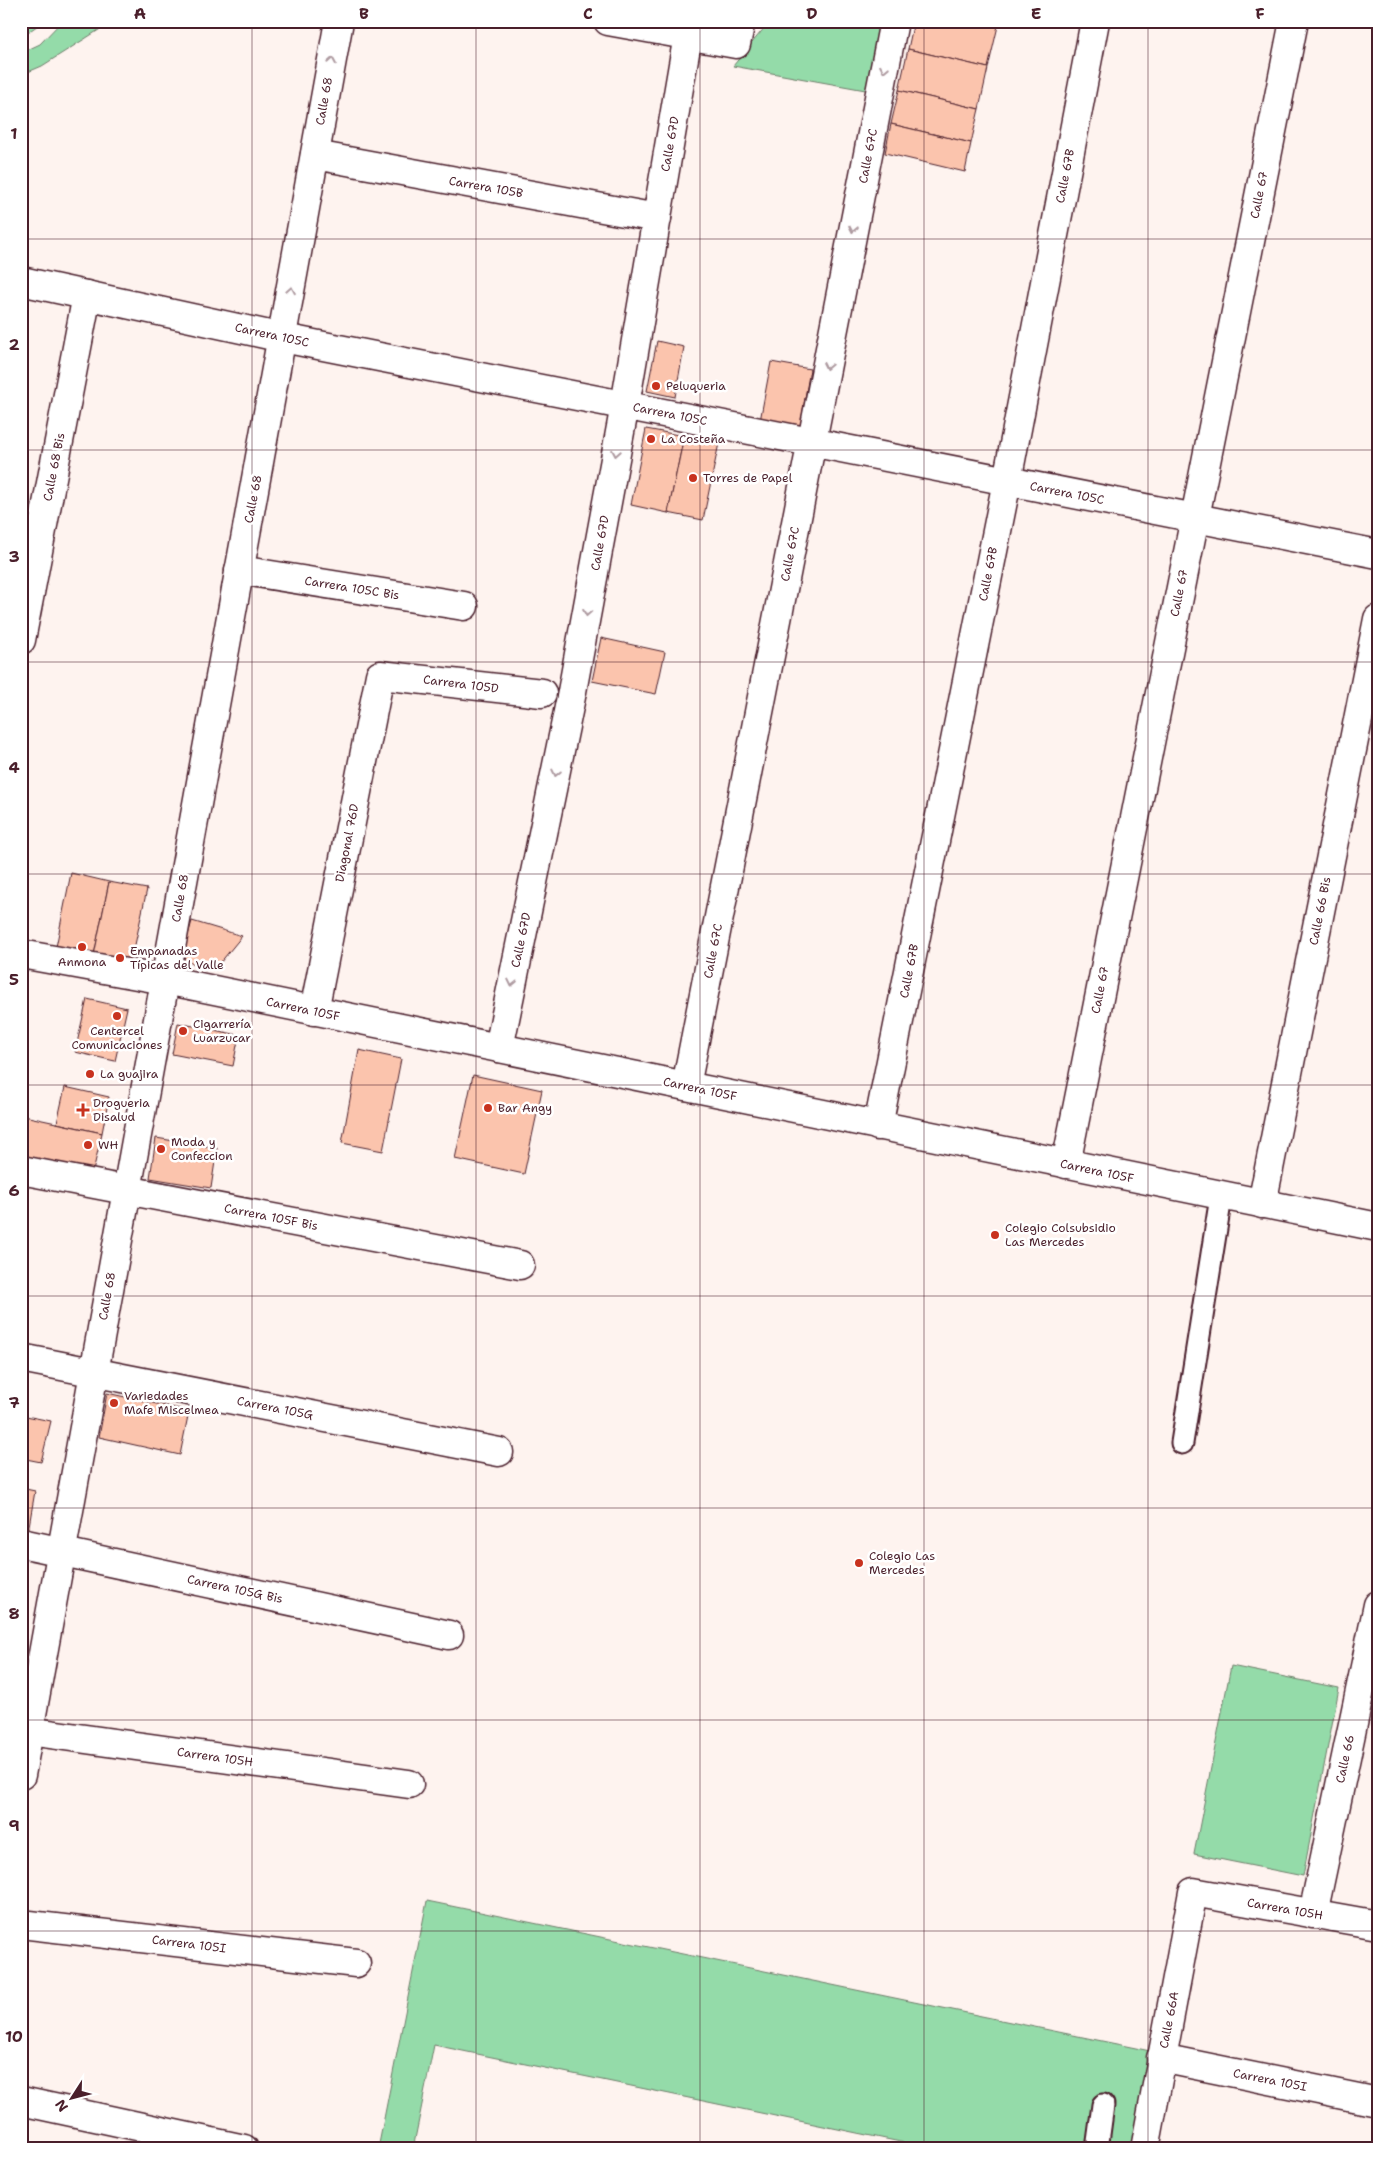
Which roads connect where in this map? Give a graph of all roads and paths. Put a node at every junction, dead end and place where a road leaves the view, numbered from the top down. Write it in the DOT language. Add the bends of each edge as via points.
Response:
graph roads {
  1 [pos="339,21"];
  2 [pos="608,21"];
  3 [pos="894,21"];
  4 [pos="1095,21"];
  5 [pos="1294,21"];
  6 [pos="738,33"];
  7 [pos="688,36"];
  8 [pos="314,155"];
  9 [pos="657,218"];
  10 [pos="21,281"];
  11 [pos="87,295"];
  12 [pos="283,338"];
  13 [pos="625,405"];
  14 [pos="812,442"];
  15 [pos="1007,481"];
  16 [pos="1194,518"];
  17 [pos="1378,554"];
  18 [pos="240,570"];
  19 [pos="464,606"];
  20 [pos="1378,619"];
  21 [pos="21,640"];
  22 [pos="380,675"];
  23 [pos="542,694"];
  24 [pos="21,954"];
  25 [pos="164,980"];
  26 [pos="314,1011"];
  27 [pos="499,1048"];
  28 [pos="686,1086"];
  29 [pos="878,1126"];
  30 [pos="1066,1164"];
  31 [pos="21,1170"];
  32 [pos="126,1190"];
  33 [pos="1221,1196"];
  34 [pos="1262,1204"];
  35 [pos="1378,1227"];
  36 [pos="520,1265"];
  37 [pos="21,1358"];
  38 [pos="94,1372"];
  39 [pos="1182,1443"];
  40 [pos="499,1452"];
  41 [pos="21,1543"];
  42 [pos="61,1552"];
  43 [pos="1378,1605"];
  44 [pos="449,1635"];
  45 [pos="25,1731"];
  46 [pos="21,1775"];
  47 [pos="409,1784"];
  48 [pos="1193,1892"];
  49 [pos="1313,1914"];
  50 [pos="21,1924"];
  51 [pos="1378,1925"];
  52 [pos="356,1963"];
  53 [pos="1161,2058"];
  54 [pos="21,2101"];
  55 [pos="1378,2102"];
  56 [pos="1102,2105"];
  57 [pos="244,2149"];
  58 [pos="1097,2149"];
  59 [pos="1145,2149"];
  8 -- 1 [label="street, Calle 68, one-way"];
  2 -- 7 [label="street"];
  3 -- 14 [label="street, Calle 67C, one-way"];
  4 -- 15 [label="street, Calle 67B"];
  5 -- 16 [label="street, Calle 67"];
  6 -- 7 [label="street"];
  7 -- 9 [label="street, Calle 67D"];
  8 -- 9 [label="street, Carrera 105B"];
  12 -- 8 [label="street, Calle 68, one-way"];
  9 -- 13 [label="street, Calle 67D"];
  10 -- 11 [label="street, Carrera 105C"];
  11 -- 12 [label="street, Carrera 105C"];
  11 -- 21 [label="street, Calle 68 Bis"];
  12 -- 13 [label="street, Carrera 105C"];
  12 -- 18 [label="street, Calle 68"];
  13 -- 14 [label="street, Carrera 105C"];
  13 -- 27 [label="street, Calle 67D, one-way" via="571,697"];
  14 -- 15 [label="street, Carrera 105C"];
  14 -- 28 [label="street, Calle 67C"];
  15 -- 16 [label="street, Carrera 105C"];
  15 -- 29 [label="street, Calle 67B"];
  16 -- 17 [label="street, Carrera 105C"];
  16 -- 30 [label="street, Calle 67"];
  18 -- 19 [label="street, Carrera 105C Bis"];
  18 -- 25 [label="street, Calle 68"];
  20 -- 34 [label="street, Calle 66 Bis"];
  22 -- 23 [label="street, Carrera 105D"];
  22 -- 26 [label="street, Diagonal 76D"];
  24 -- 25 [label="street, Carrera 105F"];
  25 -- 26 [label="street, Carrera 105F"];
  25 -- 32 [label="street, Calle 68"];
  26 -- 27 [label="street, Carrera 105F"];
  27 -- 28 [label="street, Carrera 105F"];
  28 -- 29 [label="street, Carrera 105F"];
  29 -- 30 [label="street, Carrera 105F"];
  30 -- 33 [label="street, Carrera 105F"];
  31 -- 32 [label="street, Carrera 105F Bis"];
  32 -- 36 [label="street, Carrera 105F Bis"];
  32 -- 38 [label="street, Calle 68"];
  33 -- 34 [label="street, Carrera 105F"];
  33 -- 39 [label="lane"];
  34 -- 35 [label="street, Carrera 105F"];
  37 -- 38 [label="street, Carrera 105G"];
  38 -- 40 [label="street, Carrera 105G"];
  38 -- 42 [label="street, Calle 68"];
  41 -- 42 [label="street, Carrera 105G Bis"];
  42 -- 44 [label="street, Carrera 105G Bis"];
  42 -- 45 [label="street, Calle 68"];
  43 -- 49 [label="street, Calle 66"];
  45 -- 46 [label="street, Calle 68"];
  45 -- 47 [label="street, Carrera 105H"];
  48 -- 49 [label="street, Carrera 105H"];
  48 -- 53 [label="street, Calle 66A"];
  49 -- 51 [label="street, Carrera 105H"];
  50 -- 52 [label="street, Carrera 105I"];
  53 -- 55 [label="street, Carrera 105I"];
  53 -- 59 [label="street, Calle 66A"];
  54 -- 57 [label="street"];
  56 -- 58 [label="lane"];
}
